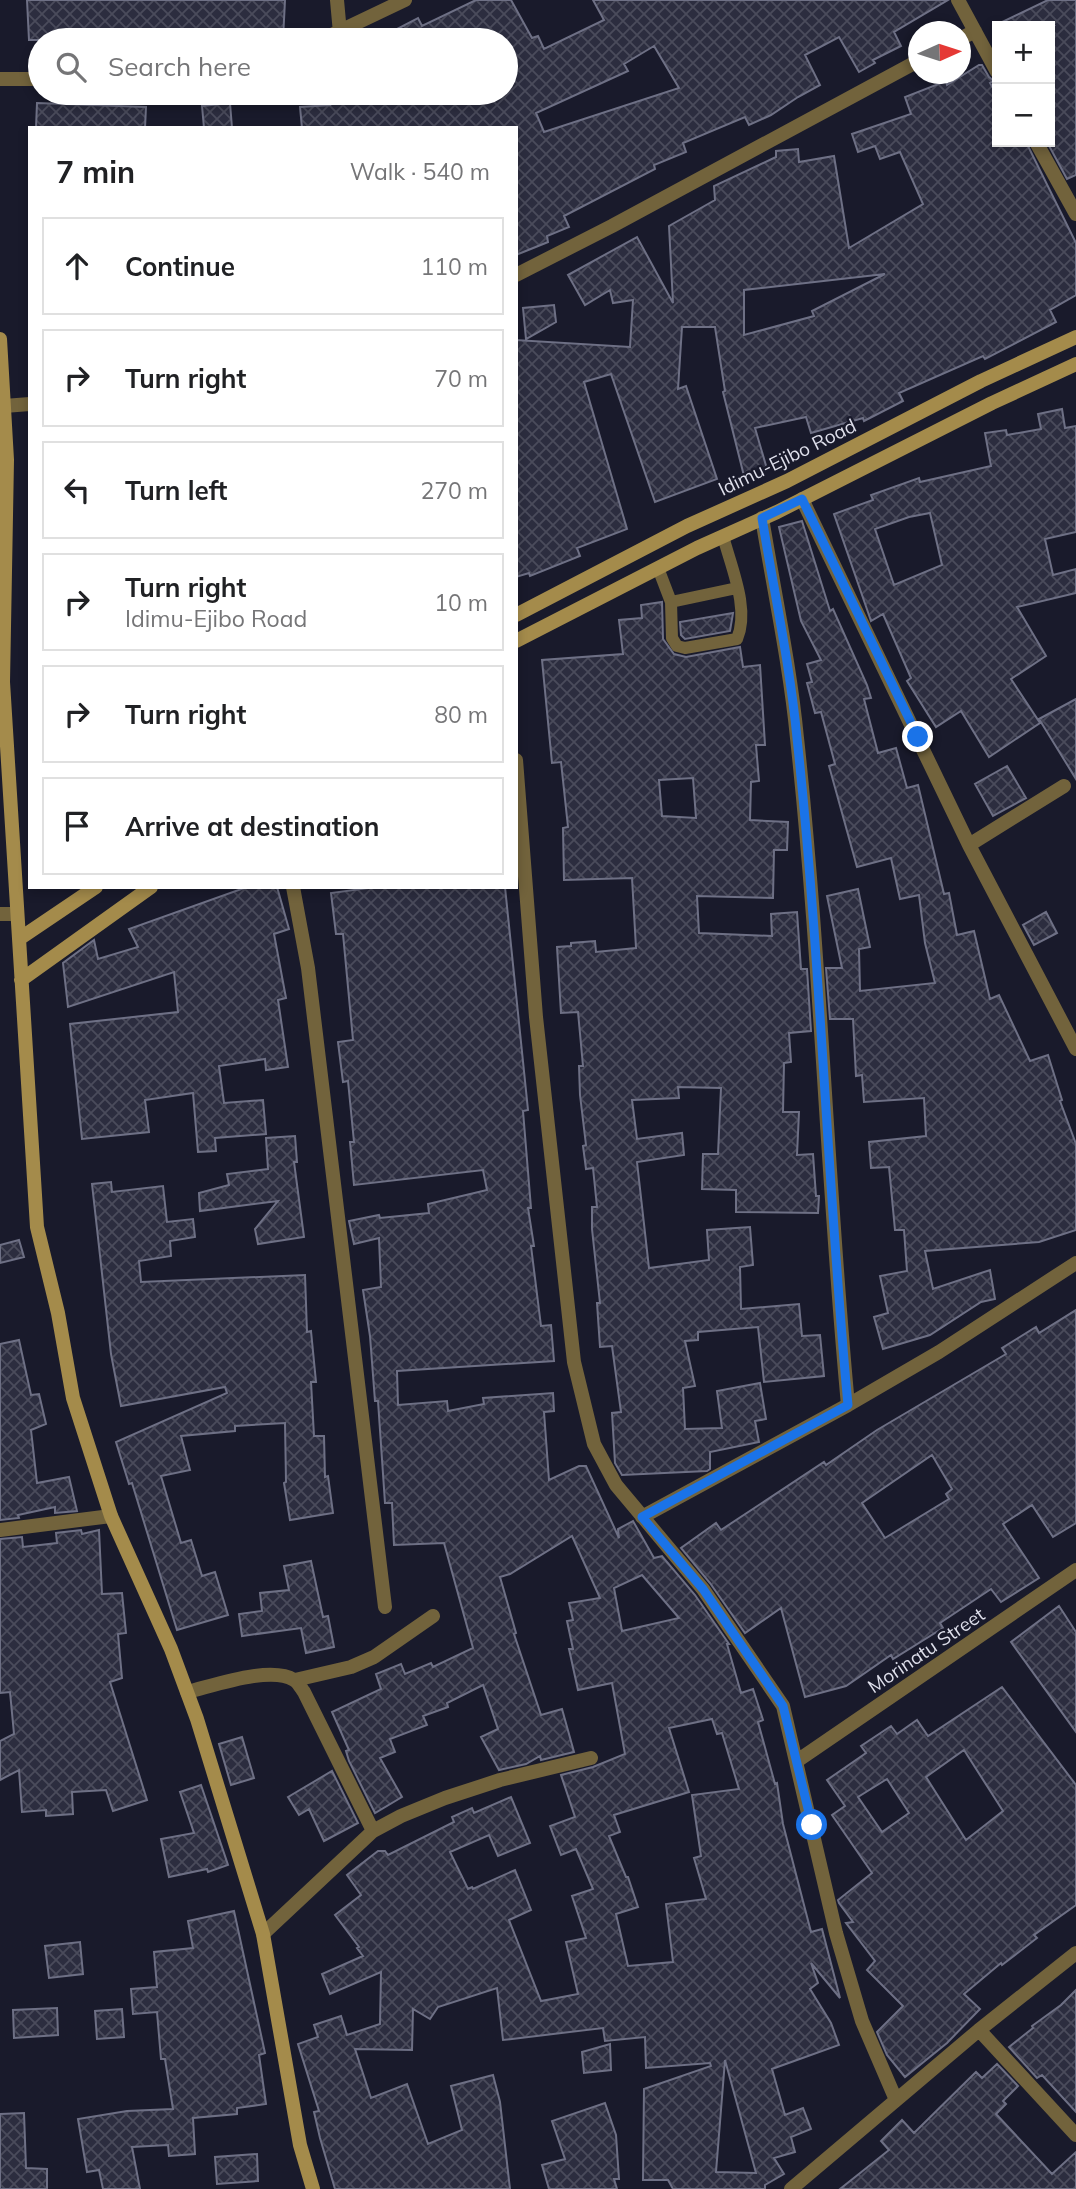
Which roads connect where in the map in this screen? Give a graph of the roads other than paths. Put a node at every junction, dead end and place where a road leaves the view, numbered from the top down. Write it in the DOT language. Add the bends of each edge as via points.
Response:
graph roads {
  1 [pos="337,0"];
  2 [pos="405,0"];
  3 [pos="958,0"];
  4 [pos="340,28"];
  5 [pos="350,28"];
  6 [pos="975,31"];
  7 [pos="971,33"];
  8 [pos="992,63"];
  9 [pos="908,67"];
  10 [pos="0,79"];
  11 [pos="28,79"];
  12 [pos="1039,147"];
  13 [pos="1076,214"];
  14 [pos="518,274"];
  15 [pos="1076,337"];
  16 [pos="0,339"];
  17 [pos="1076,364"];
  18 [pos="28,404"];
  19 [pos="4,406"];
  20 [pos="802,499"];
  21 [pos="762,518"];
  22 [pos="687,526"];
  23 [pos="723,536"];
  24 [pos="697,548"];
  25 [pos="658,568"];
  26 [pos="737,588"];
  27 [pos="671,602"];
  28 [pos="518,614"];
  29 [pos="518,640"];
  30 [pos="518,786"];
  31 [pos="1063,786"];
  32 [pos="969,845"];
  33 [pos="93,889"];
  34 [pos="148,889"];
  35 [pos="293,889"];
  36 [pos="0,914"];
  37 [pos="17,914"];
  38 [pos="19,939"];
  39 [pos="21,980"];
  40 [pos="1076,1049"];
  41 [pos="1076,1263"];
  42 [pos="848,1405"];
  43 [pos="111,1516"];
  44 [pos="642,1517"];
  45 [pos="0,1530"];
  46 [pos="1076,1570"];
  47 [pos="385,1607"];
  48 [pos="433,1616"];
  49 [pos="295,1680"];
  50 [pos="187,1692"];
  51 [pos="591,1758"];
  52 [pos="797,1761"];
  53 [pos="373,1831"];
  54 [pos="263,1934"];
  55 [pos="1076,1953"];
  56 [pos="979,2030"];
  57 [pos="896,2101"];
  58 [pos="1076,2135"];
  59 [pos="313,2189"];
  60 [pos="791,2189"];
  1 -- 4 [label="street"];
  2 -- 5 [label="street"];
  3 -- 6 [label="street"];
  6 -- 7 [label="street"];
  6 -- 8 [label="street"];
  9 -- 14 [label="street"];
  10 -- 11 [label="street"];
  12 -- 13 [label="street"];
  15 -- 22 [label="main road, Idimu-Ejibo Road"];
  16 -- 19 [label="main road"];
  17 -- 20 [label="main road"];
  18 -- 19 [label="street"];
  19 -- 37 [label="main road" via="3,681"];
  20 -- 21 [label="main road"];
  20 -- 32 [label="street"];
  21 -- 23 [label="main road"];
  21 -- 42 [label="street" via="797,735"];
  22 -- 24 [label="main road"];
  22 -- 28 [label="main road, Idimu-Ejibo Road"];
  23 -- 24 [label="main road"];
  23 -- 26 [label="lane"];
  24 -- 25 [label="main road"];
  25 -- 27 [label="lane"];
  25 -- 29 [label="main road"];
  26 -- 27 [label="lane"];
  26 -- 27 [label="lane" via="742,624 737,639 677,646 672,638"];
  30 -- 44 [label="street" via="536,1017 574,1362 594,1444 616,1485"];
  31 -- 32 [label="street"];
  32 -- 40 [label="street"];
  33 -- 38 [label="main road"];
  34 -- 39 [label="main road"];
  35 -- 47 [label="street" via="308,968"];
  36 -- 37 [label="street"];
  37 -- 38 [label="main road"];
  38 -- 39 [label="main road"];
  39 -- 43 [label="main road" via="37,1227 73,1398"];
  41 -- 42 [label="street"];
  42 -- 44 [label="street"];
  43 -- 45 [label="street"];
  43 -- 50 [label="main road"];
  44 -- 52 [label="street" via="703,1589 783,1706"];
  46 -- 52 [label="street, Morinatu Street"];
  48 -- 49 [label="street" via="374,1657"];
  49 -- 50 [label="street" via="264,1675"];
  49 -- 53 [label="street"];
  50 -- 54 [label="main road"];
  51 -- 53 [label="street" via="445,1798"];
  52 -- 57 [label="street" via="836,1933 862,2021"];
  53 -- 54 [label="street"];
  54 -- 59 [label="main road" via="300,2145"];
  55 -- 56 [label="street"];
  56 -- 57 [label="street"];
  56 -- 58 [label="street"];
  57 -- 60 [label="street"];
}
